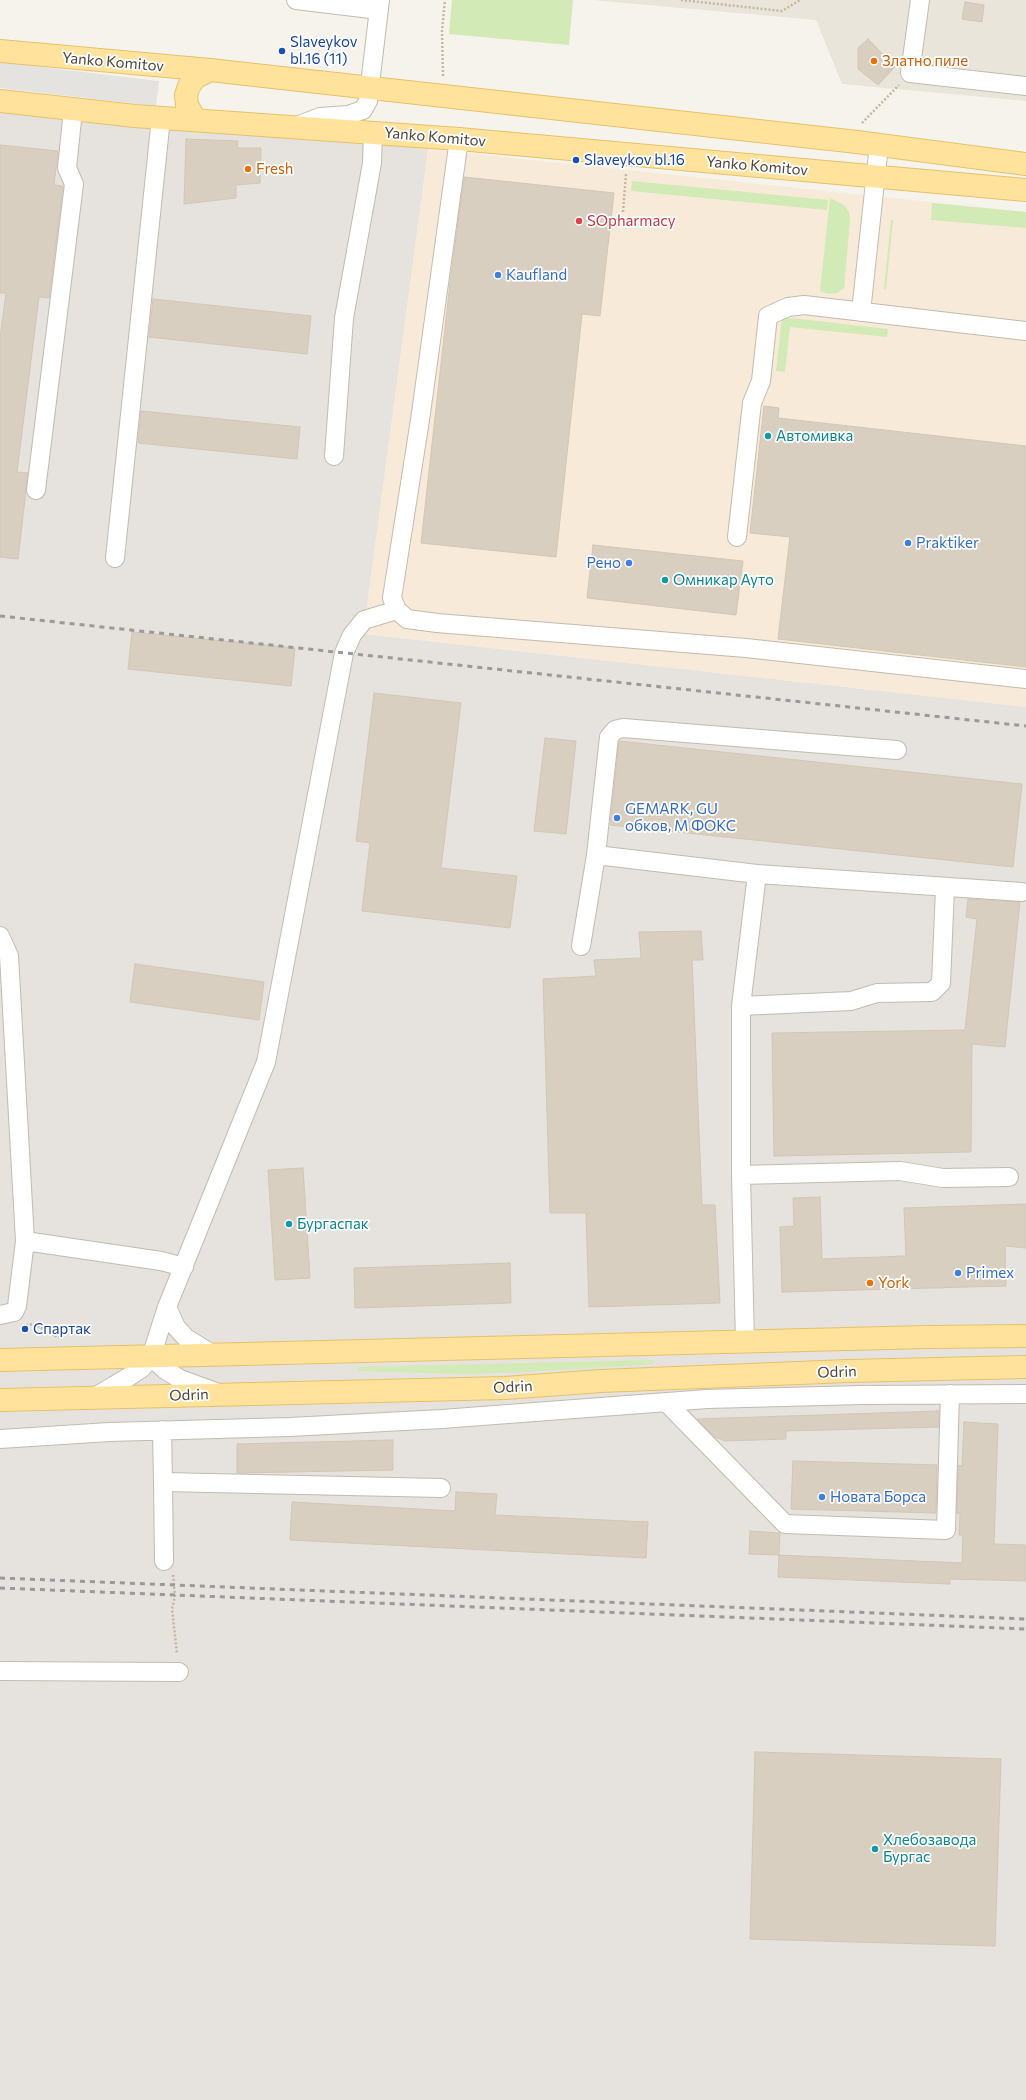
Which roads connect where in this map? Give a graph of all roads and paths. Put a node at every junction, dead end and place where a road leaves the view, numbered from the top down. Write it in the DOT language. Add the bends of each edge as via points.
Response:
graph roads {
  1 [pos="296,0"];
  2 [pos="445,0"];
  3 [pos="681,0"];
  4 [pos="800,0"];
  5 [pos="920,0"];
  6 [pos="379,5"];
  7 [pos="0,51"];
  8 [pos="210,70"];
  9 [pos="910,73"];
  10 [pos="443,81"];
  11 [pos="1026,86"];
  12 [pos="370,88"];
  13 [pos="0,101"];
  14 [pos="73,110"];
  15 [pos="161,118"];
  16 [pos="195,120"];
  17 [pos="297,126"];
  18 [pos="859,126"];
  19 [pos="373,132"];
  20 [pos="459,139"];
  21 [pos="879,145"];
  22 [pos="1026,164"];
  23 [pos="626,173"];
  24 [pos="876,176"];
  25 [pos="1026,190"];
  26 [pos="624,212"];
  27 [pos="861,312"];
  28 [pos="1026,331"];
  29 [pos="334,456"];
  30 [pos="36,490"];
  31 [pos="737,537"];
  32 [pos="115,558"];
  33 [pos="397,610"];
  34 [pos="1026,679"];
  35 [pos="897,750"];
  36 [pos="596,855"];
  37 [pos="757,874"];
  38 [pos="945,888"];
  39 [pos="1022,892"];
  40 [pos="0,936"];
  41 [pos="581,946"];
  42 [pos="741,1006"];
  43 [pos="741,1175"];
  44 [pos="1009,1177"];
  45 [pos="25,1241"];
  46 [pos="184,1267"];
  47 [pos="167,1307"];
  48 [pos="0,1315"];
  49 [pos="1026,1336"];
  50 [pos="745,1343"];
  51 [pos="212,1354"];
  52 [pos="151,1356"];
  53 [pos="0,1360"];
  54 [pos="1026,1367"];
  55 [pos="601,1381"];
  56 [pos="222,1394"];
  57 [pos="950,1394"];
  58 [pos="1026,1394"];
  59 [pos="93,1398"];
  60 [pos="0,1400"];
  61 [pos="666,1402"];
  62 [pos="162,1430"];
  63 [pos="0,1439"];
  64 [pos="163,1482"];
  65 [pos="441,1488"];
  66 [pos="164,1562"];
  67 [pos="0,1671"];
  68 [pos="179,1672"];
  1 -- 6 [label="street"];
  2 -- 10 [label="path" via="442,31"];
  3 -- 4 [label="path" via="782,11"];
  5 -- 9 [label="street"];
  6 -- 12 [label="street"];
  7 -- 8 [label="main road, Yanko Komitov"];
  8 -- 12 [label="main road, Yanko Komitov"];
  8 -- 16 [label="main road" via="196,77 186,95 187,105"];
  9 -- 11 [label="street"];
  9 -- 18 [label="path"];
  12 -- 17 [label="street, Yanko Komitov" via="368,101 363,110 348,115 320,117"];
  12 -- 21 [label="main road, Yanko Komitov"];
  13 -- 14 [label="main road, Yanko Komitov"];
  14 -- 15 [label="main road, Yanko Komitov"];
  14 -- 30 [label="street" via="66,168 74,184"];
  15 -- 16 [label="main road, Yanko Komitov"];
  15 -- 32 [label="street"];
  16 -- 17 [label="main road, Yanko Komitov"];
  17 -- 19 [label="main road, Yanko Komitov"];
  19 -- 20 [label="main road, Yanko Komitov"];
  19 -- 29 [label="street" via="372,163 344,318"];
  20 -- 24 [label="main road, Yanko Komitov"];
  20 -- 33 [label="street" via="392,598"];
  21 -- 22 [label="main road, Yanko Komitov"];
  21 -- 24 [label="street"];
  23 -- 26 [label="path"];
  24 -- 25 [label="main road, Yanko Komitov"];
  24 -- 27 [label="street"];
  27 -- 28 [label="street"];
  27 -- 31 [label="street" via="804,305 788,307 768,316 761,381 752,403"];
  33 -- 34 [label="street" via="407,619 437,623 746,648"];
  33 -- 46 [label="street" via="364,620 352,635 344,653 266,1062"];
  35 -- 36 [label="street" via="623,728 615,730 609,736"];
  36 -- 37 [label="street"];
  36 -- 41 [label="street"];
  37 -- 38 [label="street"];
  37 -- 42 [label="street"];
  38 -- 39 [label="street"];
  38 -- 42 [label="street" via="941,983 932,992 877,993 851,1001"];
  40 -- 45 [label="street" via="8,956"];
  42 -- 43 [label="street"];
  43 -- 44 [label="street" via="900,1171 943,1178"];
  43 -- 50 [label="street"];
  45 -- 46 [label="street" via="161,1260"];
  45 -- 48 [label="street" via="17,1306 14,1312"];
  46 -- 47 [label="street"];
  47 -- 51 [label="street" via="176,1327 186,1338"];
  47 -- 52 [label="street"];
  49 -- 50 [label="main road"];
  50 -- 51 [label="main road"];
  50 -- 55 [label="main road" via="721,1364 631,1370"];
  51 -- 52 [label="main road"];
  52 -- 53 [label="main road"];
  52 -- 56 [label="street" via="164,1369 180,1379"];
  52 -- 59 [label="street" via="136,1372"];
  54 -- 55 [label="main road, Odrin"];
  55 -- 56 [label="main road, Odrin" via="505,1388"];
  56 -- 59 [label="main road, Odrin"];
  57 -- 58 [label="street"];
  57 -- 61 [label="street"];
  57 -- 61 [label="street" via="946,1530 785,1524"];
  59 -- 60 [label="main road, Odrin"];
  61 -- 62 [label="street" via="442,1419 290,1427"];
  62 -- 63 [label="street"];
  62 -- 64 [label="street"];
  64 -- 65 [label="street"];
  64 -- 66 [label="street"];
  66 -- 68 [label="path" via="172,1568 175,1596 172,1610"];
  67 -- 68 [label="street"];
}
